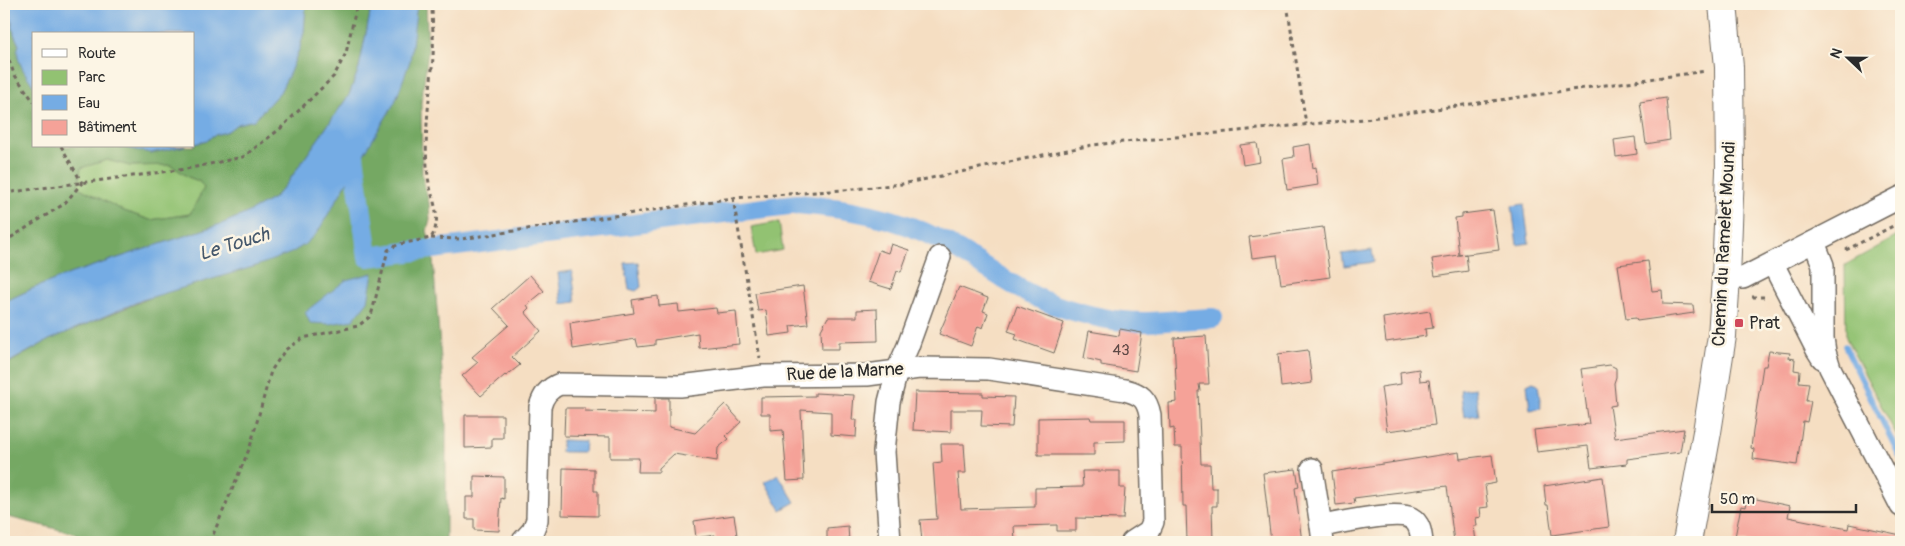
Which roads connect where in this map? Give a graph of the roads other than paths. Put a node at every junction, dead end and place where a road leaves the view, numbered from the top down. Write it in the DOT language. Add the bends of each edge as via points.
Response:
graph roads {
  1 [pos="1723,4"];
  2 [pos="1901,197"];
  3 [pos="1814,242"];
  4 [pos="940,257"];
  5 [pos="1773,264"];
  6 [pos="1726,278"];
  7 [pos="1830,368"];
  8 [pos="897,371"];
  9 [pos="1312,469"];
  10 [pos="1901,506"];
  11 [pos="1322,534"];
  12 [pos="522,542"];
  13 [pos="890,542"];
  14 [pos="1132,542"];
  15 [pos="1422,542"];
  16 [pos="1687,542"];
  1 -- 6 [label="main road, Chemin du Ramelet Moundi" via="1729,67"];
  2 -- 3 [label="street"];
  3 -- 5 [label="street"];
  3 -- 7 [label="street" via="1823,265 1823,338"];
  4 -- 8 [label="street"];
  5 -- 6 [label="street" via="1744,278"];
  5 -- 7 [label="street" via="1817,350"];
  6 -- 16 [label="main road, Chemin du Ramelet Moundi" via="1722,336"];
  7 -- 10 [label="street"];
  8 -- 12 [label="street, Rue de la Marne" via="867,375 763,376 680,386 553,386 542,398 540,407 537,520"];
  8 -- 13 [label="street" via="889,402 884,452"];
  8 -- 14 [label="street, Rue de la Marne" via="919,368 989,369 1125,390 1143,396 1150,415 1153,522 1149,531"];
  9 -- 11 [label="street"];
  11 -- 15 [label="street" via="1392,515 1411,518 1421,532"];
}
